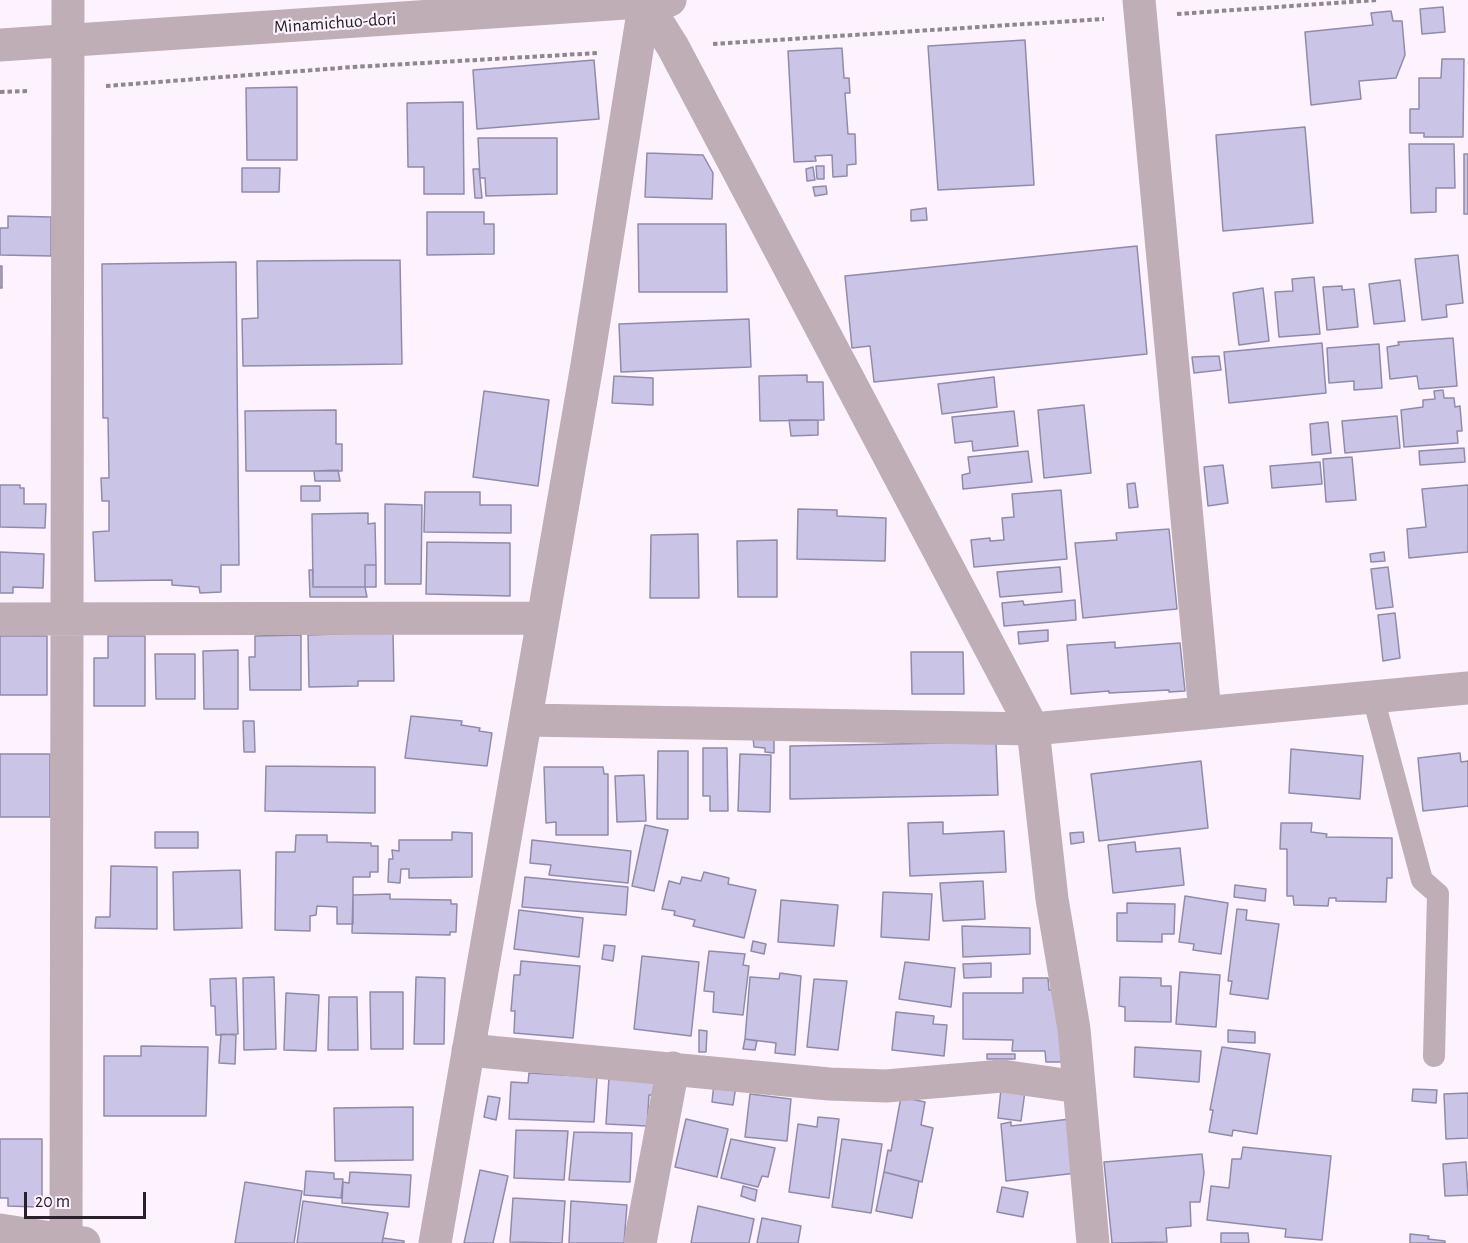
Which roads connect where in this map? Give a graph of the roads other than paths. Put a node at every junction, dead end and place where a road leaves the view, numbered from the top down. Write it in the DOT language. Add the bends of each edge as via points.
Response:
graph roads {
  1 [pos="69,0"];
  2 [pos="1139,0"];
  3 [pos="654,1"];
  4 [pos="68,41"];
  5 [pos="0,45"];
  6 [pos="542,618"];
  7 [pos="0,619"];
  8 [pos="68,619"];
  9 [pos="1468,688"];
  10 [pos="1373,697"];
  11 [pos="1205,713"];
  12 [pos="526,720"];
  13 [pos="1033,729"];
  14 [pos="468,1050"];
  15 [pos="1434,1056"];
  16 [pos="673,1068"];
  17 [pos="1079,1087"];
  18 [pos="0,1230"];
  19 [pos="72,1242"];
  20 [pos="435,1243"];
  21 [pos="640,1243"];
  22 [pos="1093,1243"];
  1 -- 4 [label="street"];
  2 -- 11 [label="street"];
  3 -- 4 [label="street, Minamichuo-dori"];
  3 -- 6 [label="street"];
  3 -- 13 [label="street" via="673,47"];
  4 -- 5 [label="street, Minamichuo-dori"];
  4 -- 8 [label="street"];
  6 -- 8 [label="street"];
  6 -- 12 [label="street"];
  7 -- 8 [label="street"];
  8 -- 19 [label="street"];
  9 -- 10 [label="street"];
  10 -- 11 [label="street"];
  10 -- 15 [label="lane" via="1422,880 1437,894"];
  11 -- 13 [label="street"];
  12 -- 13 [label="street"];
  12 -- 14 [label="street"];
  13 -- 17 [label="street"];
  14 -- 16 [label="street"];
  14 -- 20 [label="street"];
  16 -- 17 [label="street" via="829,1084 886,1086 1002,1076"];
  16 -- 21 [label="street"];
  17 -- 22 [label="street"];
  18 -- 19 [label="street"];
}
